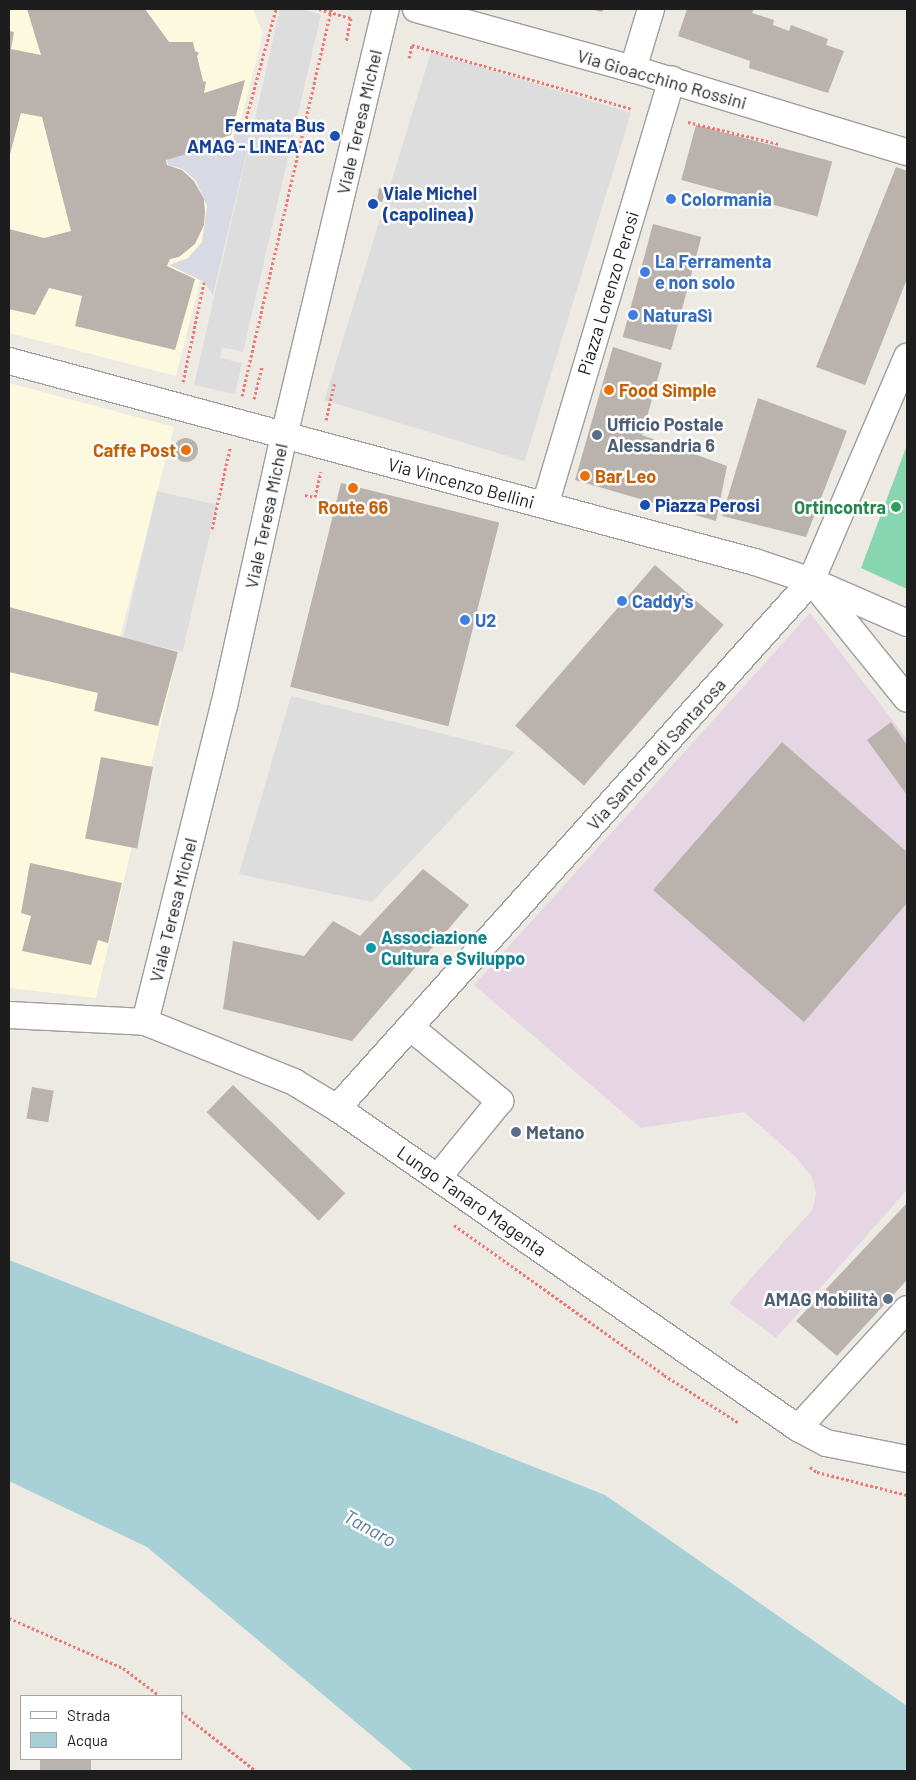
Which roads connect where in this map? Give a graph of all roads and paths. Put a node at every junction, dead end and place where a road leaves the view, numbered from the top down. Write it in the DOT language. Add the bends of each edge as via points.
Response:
graph roads {
  1 [pos="276,9"];
  2 [pos="318,9"];
  3 [pos="386,9"];
  4 [pos="416,9"];
  5 [pos="651,9"];
  6 [pos="330,11"];
  7 [pos="346,42"];
  8 [pos="408,58"];
  9 [pos="633,69"];
  10 [pos="672,80"];
  11 [pos="632,109"];
  12 [pos="245,123"];
  13 [pos="907,152"];
  14 [pos="204,282"];
  15 [pos="907,357"];
  16 [pos="9,361"];
  17 [pos="177,405"];
  18 [pos="236,422"];
  19 [pos="284,436"];
  20 [pos="545,505"];
  21 [pos="212,528"];
  22 [pos="811,581"];
  23 [pos="907,623"];
  24 [pos="907,699"];
  25 [pos="9,1016"];
  26 [pos="145,1022"];
  27 [pos="410,1027"];
  28 [pos="337,1108"];
  29 [pos="438,1177"];
  30 [pos="907,1309"];
  31 [pos="798,1428"];
  32 [pos="907,1459"];
  33 [pos="9,1618"];
  34 [pos="159,1695"];
  35 [pos="182,1713"];
  36 [pos="256,1771"];
  1 -- 12 [label="path"];
  2 -- 6 [label="path"];
  3 -- 19 [label="street, Viale Teresa Michel"];
  4 -- 9 [label="street, Via Gioacchino Rossini"];
  5 -- 9 [label="street"];
  6 -- 7 [label="path" via="351,18"];
  6 -- 18 [label="path"];
  8 -- 11 [label="path" via="412,45"];
  9 -- 10 [label="street, Via Gioacchino Rossini"];
  10 -- 13 [label="street, Via Gioacchino Rossini"];
  10 -- 20 [label="street, Piazza Lorenzo Perosi"];
  14 -- 17 [label="path"];
  15 -- 22 [label="street, Via Santorre di Santarosa"];
  16 -- 17 [label="street, Via Vincenzo Bellini"];
  17 -- 18 [label="street, Via Vincenzo Bellini"];
  18 -- 19 [label="street, Via Vincenzo Bellini"];
  18 -- 21 [label="path"];
  19 -- 20 [label="street, Via Vincenzo Bellini"];
  19 -- 26 [label="street, Viale Teresa Michel" via="224,706"];
  20 -- 22 [label="street, Via Vincenzo Bellini" via="755,562"];
  22 -- 23 [label="street, Via Vincenzo Bellini"];
  22 -- 24 [label="street"];
  22 -- 27 [label="street, Via Santorre di Santarosa"];
  25 -- 26 [label="street, Lungo Tanaro Magenta"];
  26 -- 28 [label="street, Lungo Tanaro Magenta" via="294,1082"];
  27 -- 28 [label="street, Via Santorre di Santarosa"];
  27 -- 29 [label="street" via="500,1101"];
  28 -- 29 [label="street, Lungo Tanaro Magenta"];
  29 -- 31 [label="street, Lungo Tanaro Magenta"];
  30 -- 31 [label="street"];
  31 -- 32 [label="street, Lungo Tanaro Magenta" via="826,1443"];
  33 -- 34 [label="path" via="123,1668"];
  35 -- 36 [label="path"];
}
